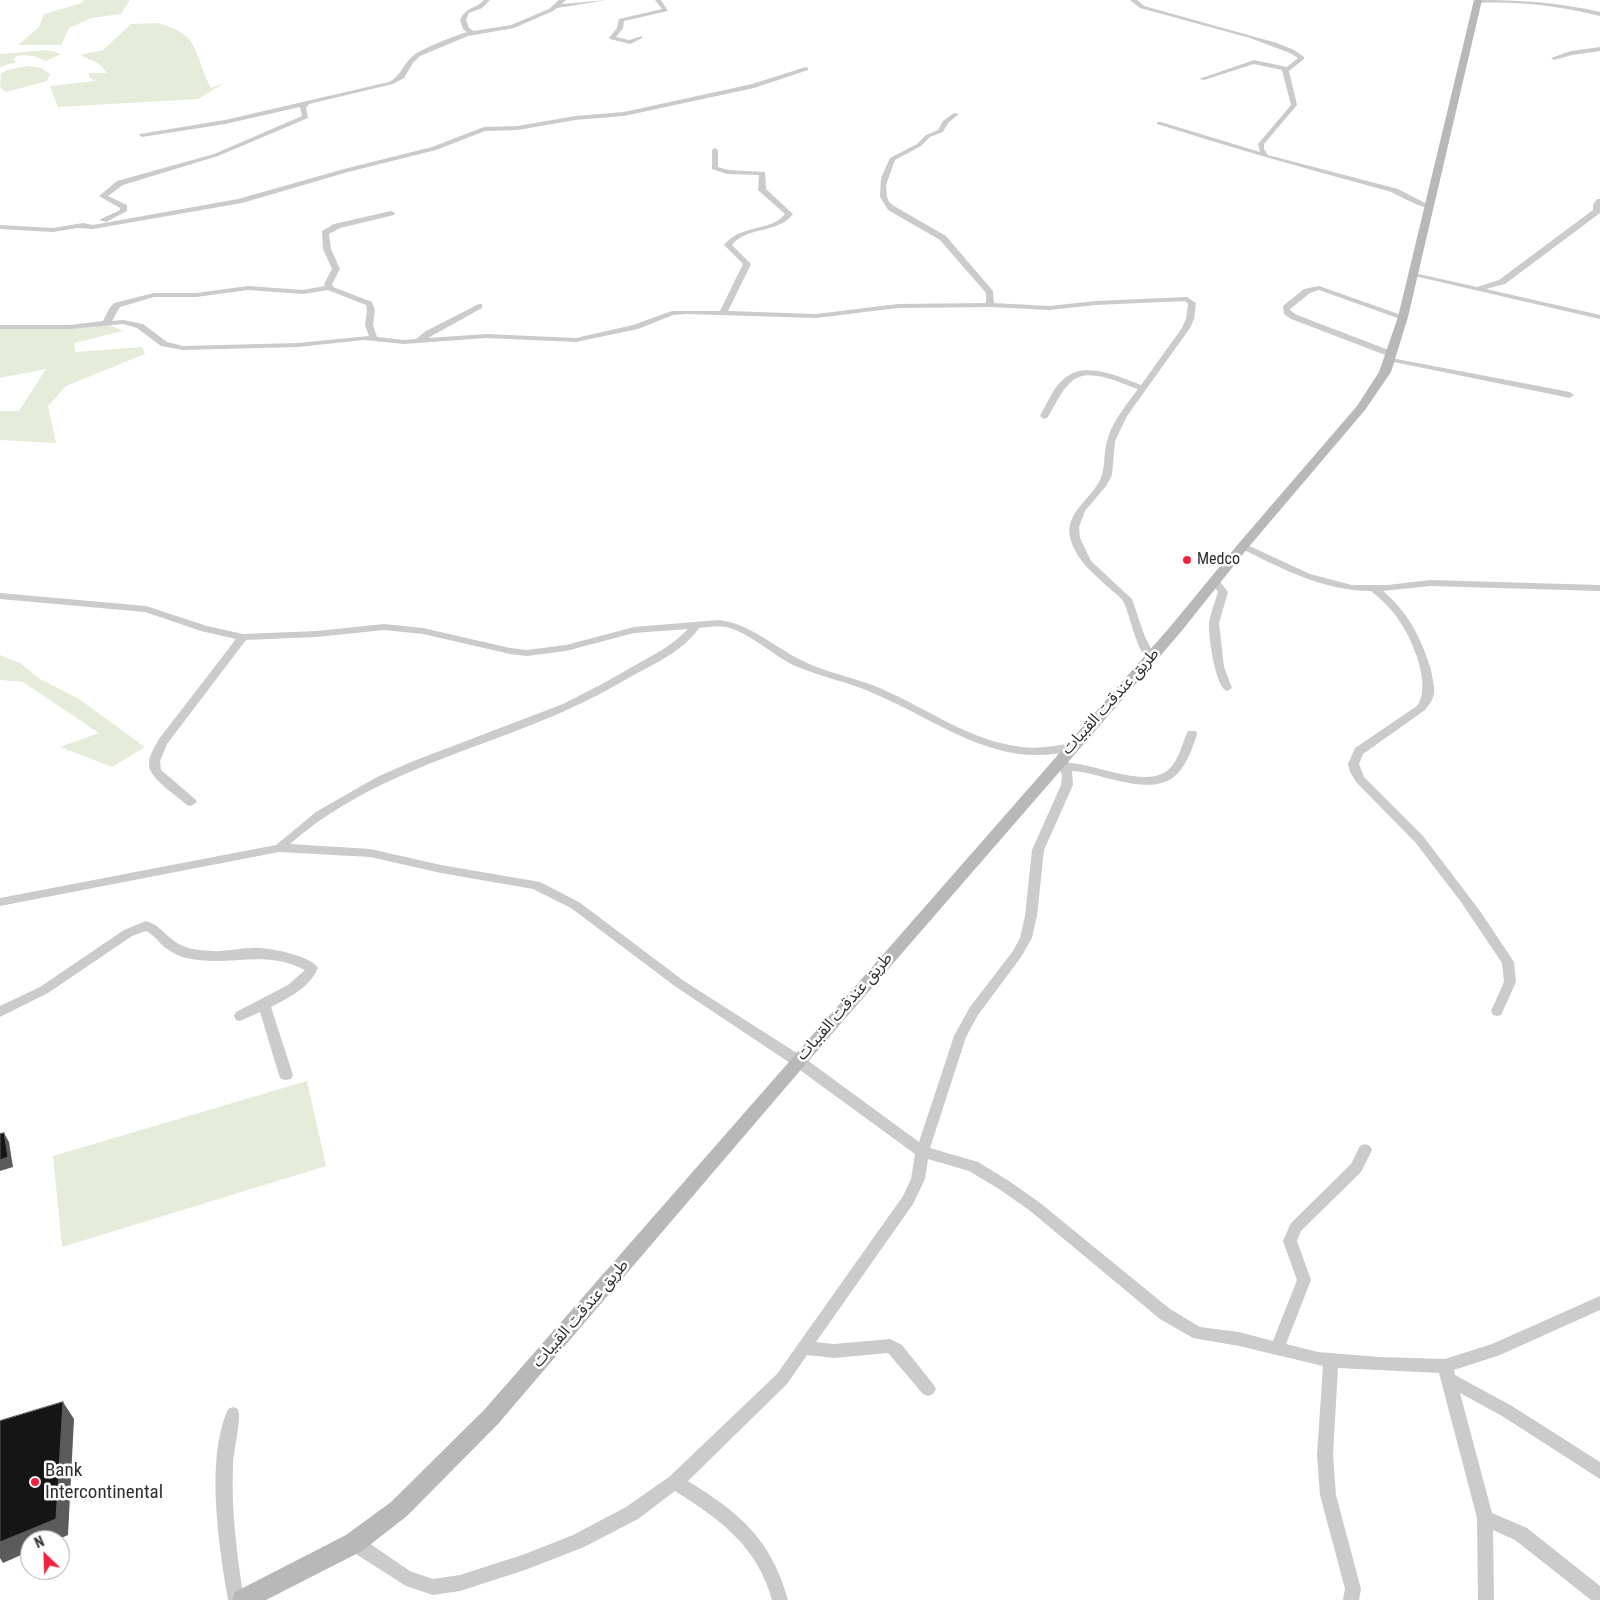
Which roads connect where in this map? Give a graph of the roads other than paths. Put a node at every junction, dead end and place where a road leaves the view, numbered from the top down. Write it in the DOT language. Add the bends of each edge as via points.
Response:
graph roads {
  1 [pos="487,0"];
  2 [pos="563,0"];
  3 [pos="604,0"];
  4 [pos="658,0"];
  5 [pos="1133,0"];
  6 [pos="1478,1"];
  7 [pos="558,6"];
  8 [pos="1600,14"];
  9 [pos="474,33"];
  10 [pos="640,37"];
  11 [pos="1600,49"];
  12 [pos="1554,58"];
  13 [pos="806,68"];
  14 [pos="1285,69"];
  15 [pos="1202,79"];
  16 [pos="306,104"];
  17 [pos="956,114"];
  18 [pos="1159,123"];
  19 [pos="142,135"];
  20 [pos="716,150"];
  21 [pos="1266,156"];
  22 [pos="1600,201"];
  23 [pos="1429,207"];
  24 [pos="1599,211"];
  25 [pos="391,213"];
  26 [pos="77,226"];
  27 [pos="0,227"];
  28 [pos="1414,275"];
  29 [pos="329,288"];
  30 [pos="1473,289"];
  31 [pos="990,305"];
  32 [pos="479,306"];
  33 [pos="722,314"];
  34 [pos="1403,317"];
  35 [pos="1600,317"];
  36 [pos="108,322"];
  37 [pos="0,327"];
  38 [pos="374,339"];
  39 [pos="417,342"];
  40 [pos="1390,357"];
  41 [pos="1142,388"];
  42 [pos="1570,395"];
  43 [pos="1044,416"];
  44 [pos="1243,546"];
  45 [pos="1215,581"];
  46 [pos="1373,588"];
  47 [pos="1600,588"];
  48 [pos="0,596"];
  49 [pos="695,626"];
  50 [pos="243,637"];
  51 [pos="1152,658"];
  52 [pos="1227,688"];
  53 [pos="1192,734"];
  54 [pos="1067,757"];
  55 [pos="191,802"];
  56 [pos="279,848"];
  57 [pos="0,902"];
  58 [pos="264,1004"];
  59 [pos="1497,1011"];
  60 [pos="0,1012"];
  61 [pos="240,1016"];
  62 [pos="798,1061"];
  63 [pos="286,1076"];
  64 [pos="1365,1150"];
  65 [pos="922,1152"];
  66 [pos="1596,1308"];
  67 [pos="804,1348"];
  68 [pos="1277,1349"];
  69 [pos="1331,1360"];
  70 [pos="1446,1373"];
  71 [pos="928,1388"];
  72 [pos="233,1414"];
  73 [pos="1600,1471"];
  74 [pos="676,1482"];
  75 [pos="1485,1518"];
  76 [pos="354,1543"];
  77 [pos="1600,1597"];
  78 [pos="236,1600"];
  79 [pos="243,1600"];
  80 [pos="780,1600"];
  81 [pos="1351,1600"];
  82 [pos="1486,1600"];
  1 -- 9 [label="street" via="467,12 464,20 466,29"];
  2 -- 7 [label="street"];
  3 -- 7 [label="street"];
  4 -- 10 [label="street" via="666,10 621,20 620,28 612,38 630,42"];
  5 -- 14 [label="street" via="1142,7 1256,39 1301,56 1299,62"];
  6 -- 8 [label="street" via="1506,0 1566,6"];
  6 -- 23 [label="main road, طريق عندقت القبيات"];
  7 -- 9 [label="street" via="512,27"];
  9 -- 16 [label="street" via="418,54 403,76 391,83"];
  11 -- 12 [label="street"];
  13 -- 26 [label="street" via="754,86 624,114 518,128 484,129 434,149 239,201 93,227"];
  14 -- 15 [label="street" via="1254,62"];
  14 -- 21 [label="street" via="1294,105 1261,144"];
  16 -- 19 [label="street" via="225,122"];
  16 -- 26 [label="street" via="303,108 306,117 290,125 216,155 111,188 103,196 121,205 123,211 104,220"];
  17 -- 31 [label="street" via="945,122 941,131 892,159 882,194 891,208 943,238 990,294"];
  18 -- 21 [label="street"];
  20 -- 33 [label="street" via="714,168 727,172 763,173 762,190 789,214 784,220 730,241 732,252 744,258 747,264"];
  21 -- 23 [label="street" via="1395,191"];
  22 -- 24 [label="street" via="1597,205"];
  23 -- 28 [label="main road, طريق عندقت القبيات"];
  24 -- 30 [label="street" via="1502,282"];
  25 -- 29 [label="street" via="325,232 327,249 336,269"];
  26 -- 27 [label="street" via="48,230"];
  28 -- 30 [label="street"];
  28 -- 34 [label="main road, طريق عندقت القبيات"];
  29 -- 36 [label="street" via="308,292 248,288 196,295 154,295 117,305"];
  29 -- 38 [label="street" via="369,304 369,325"];
  30 -- 35 [label="street"];
  31 -- 33 [label="street" via="891,306 822,316"];
  31 -- 41 [label="street" via="1049,308 1189,300 1192,303 1186,328"];
  32 -- 39 [label="street"];
  33 -- 39 [label="street" via="679,312 635,327 576,340 486,336"];
  34 -- 40 [label="main road, طريق عندقت القبيات"];
  34 -- 40 [label="street" via="1318,288 1307,290 1286,308 1294,317"];
  36 -- 37 [label="street" via="70,327"];
  36 -- 38 [label="street" via="140,326 164,344 183,348"];
  38 -- 39 [label="street"];
  40 -- 42 [label="street"];
  40 -- 44 [label="main road, طريق عندقت القبيات" via="1378,386 1361,408"];
  41 -- 43 [label="street" via="1098,374 1075,375 1065,384"];
  41 -- 51 [label="street" via="1111,441 1107,475 1081,510 1074,527 1074,538 1087,562 1127,599 1140,637"];
  44 -- 45 [label="main road, طريق عندقت القبيات"];
  44 -- 46 [label="street" via="1329,583"];
  45 -- 51 [label="main road, طريق عندقت القبيات"];
  45 -- 52 [label="street" via="1223,592 1214,623 1220,667"];
  46 -- 47 [label="street" via="1430,583"];
  46 -- 59 [label="street" via="1395,608 1410,629 1429,690 1421,708 1359,751 1354,765 1366,785 1418,839 1508,962 1510,982"];
  48 -- 50 [label="street" via="146,609 205,629"];
  49 -- 50 [label="street" via="634,630 566,648 527,653 423,631 384,628"];
  49 -- 54 [label="street" via="718,623 737,627 792,660 861,684 962,735 987,743"];
  49 -- 56 [label="street" via="681,642 599,690 538,718 379,781 316,816"];
  50 -- 55 [label="street" via="162,742 154,759 156,772"];
  51 -- 54 [label="main road, طريق عندقت القبيات"];
  53 -- 54 [label="street" via="1176,768 1157,781 1136,780 1086,767"];
  54 -- 62 [label="main road, طريق عندقت القبيات"];
  54 -- 65 [label="street" via="1067,786 1038,850 1026,938 960,1036"];
  56 -- 57 [label="street"];
  56 -- 62 [label="street" via="370,854 440,870 536,885 575,905 680,984"];
  58 -- 60 [label="street" via="302,982 312,968 297,960 261,953 188,954 146,926 128,933 44,990"];
  58 -- 61 [label="street"];
  58 -- 63 [label="street"];
  62 -- 65 [label="street"];
  62 -- 76 [label="main road, طريق عندقت القبيات" via="491,1417 399,1509"];
  64 -- 68 [label="street" via="1356,1168 1296,1227 1290,1241 1304,1280"];
  65 -- 67 [label="street" via="918,1180 908,1200"];
  65 -- 68 [label="street" via="973,1166 1004,1185 1190,1330"];
  66 -- 70 [label="street"];
  67 -- 71 [label="street" via="834,1351 890,1346 898,1350"];
  67 -- 74 [label="street" via="782,1379"];
  68 -- 69 [label="street"];
  69 -- 70 [label="street"];
  69 -- 81 [label="street" via="1325,1455 1328,1495 1353,1589"];
  70 -- 73 [label="street"];
  70 -- 75 [label="street"];
  72 -- 78 [label="street" via="225,1447 223,1479 228,1557"];
  74 -- 76 [label="street" via="632,1513 578,1541 460,1582 433,1587 406,1578"];
  74 -- 80 [label="street" via="720,1510 747,1535 770,1570"];
  75 -- 77 [label="street" via="1521,1534"];
  75 -- 82 [label="street"];
  76 -- 79 [label="main road, طريق عندقت القبيات"];
}
